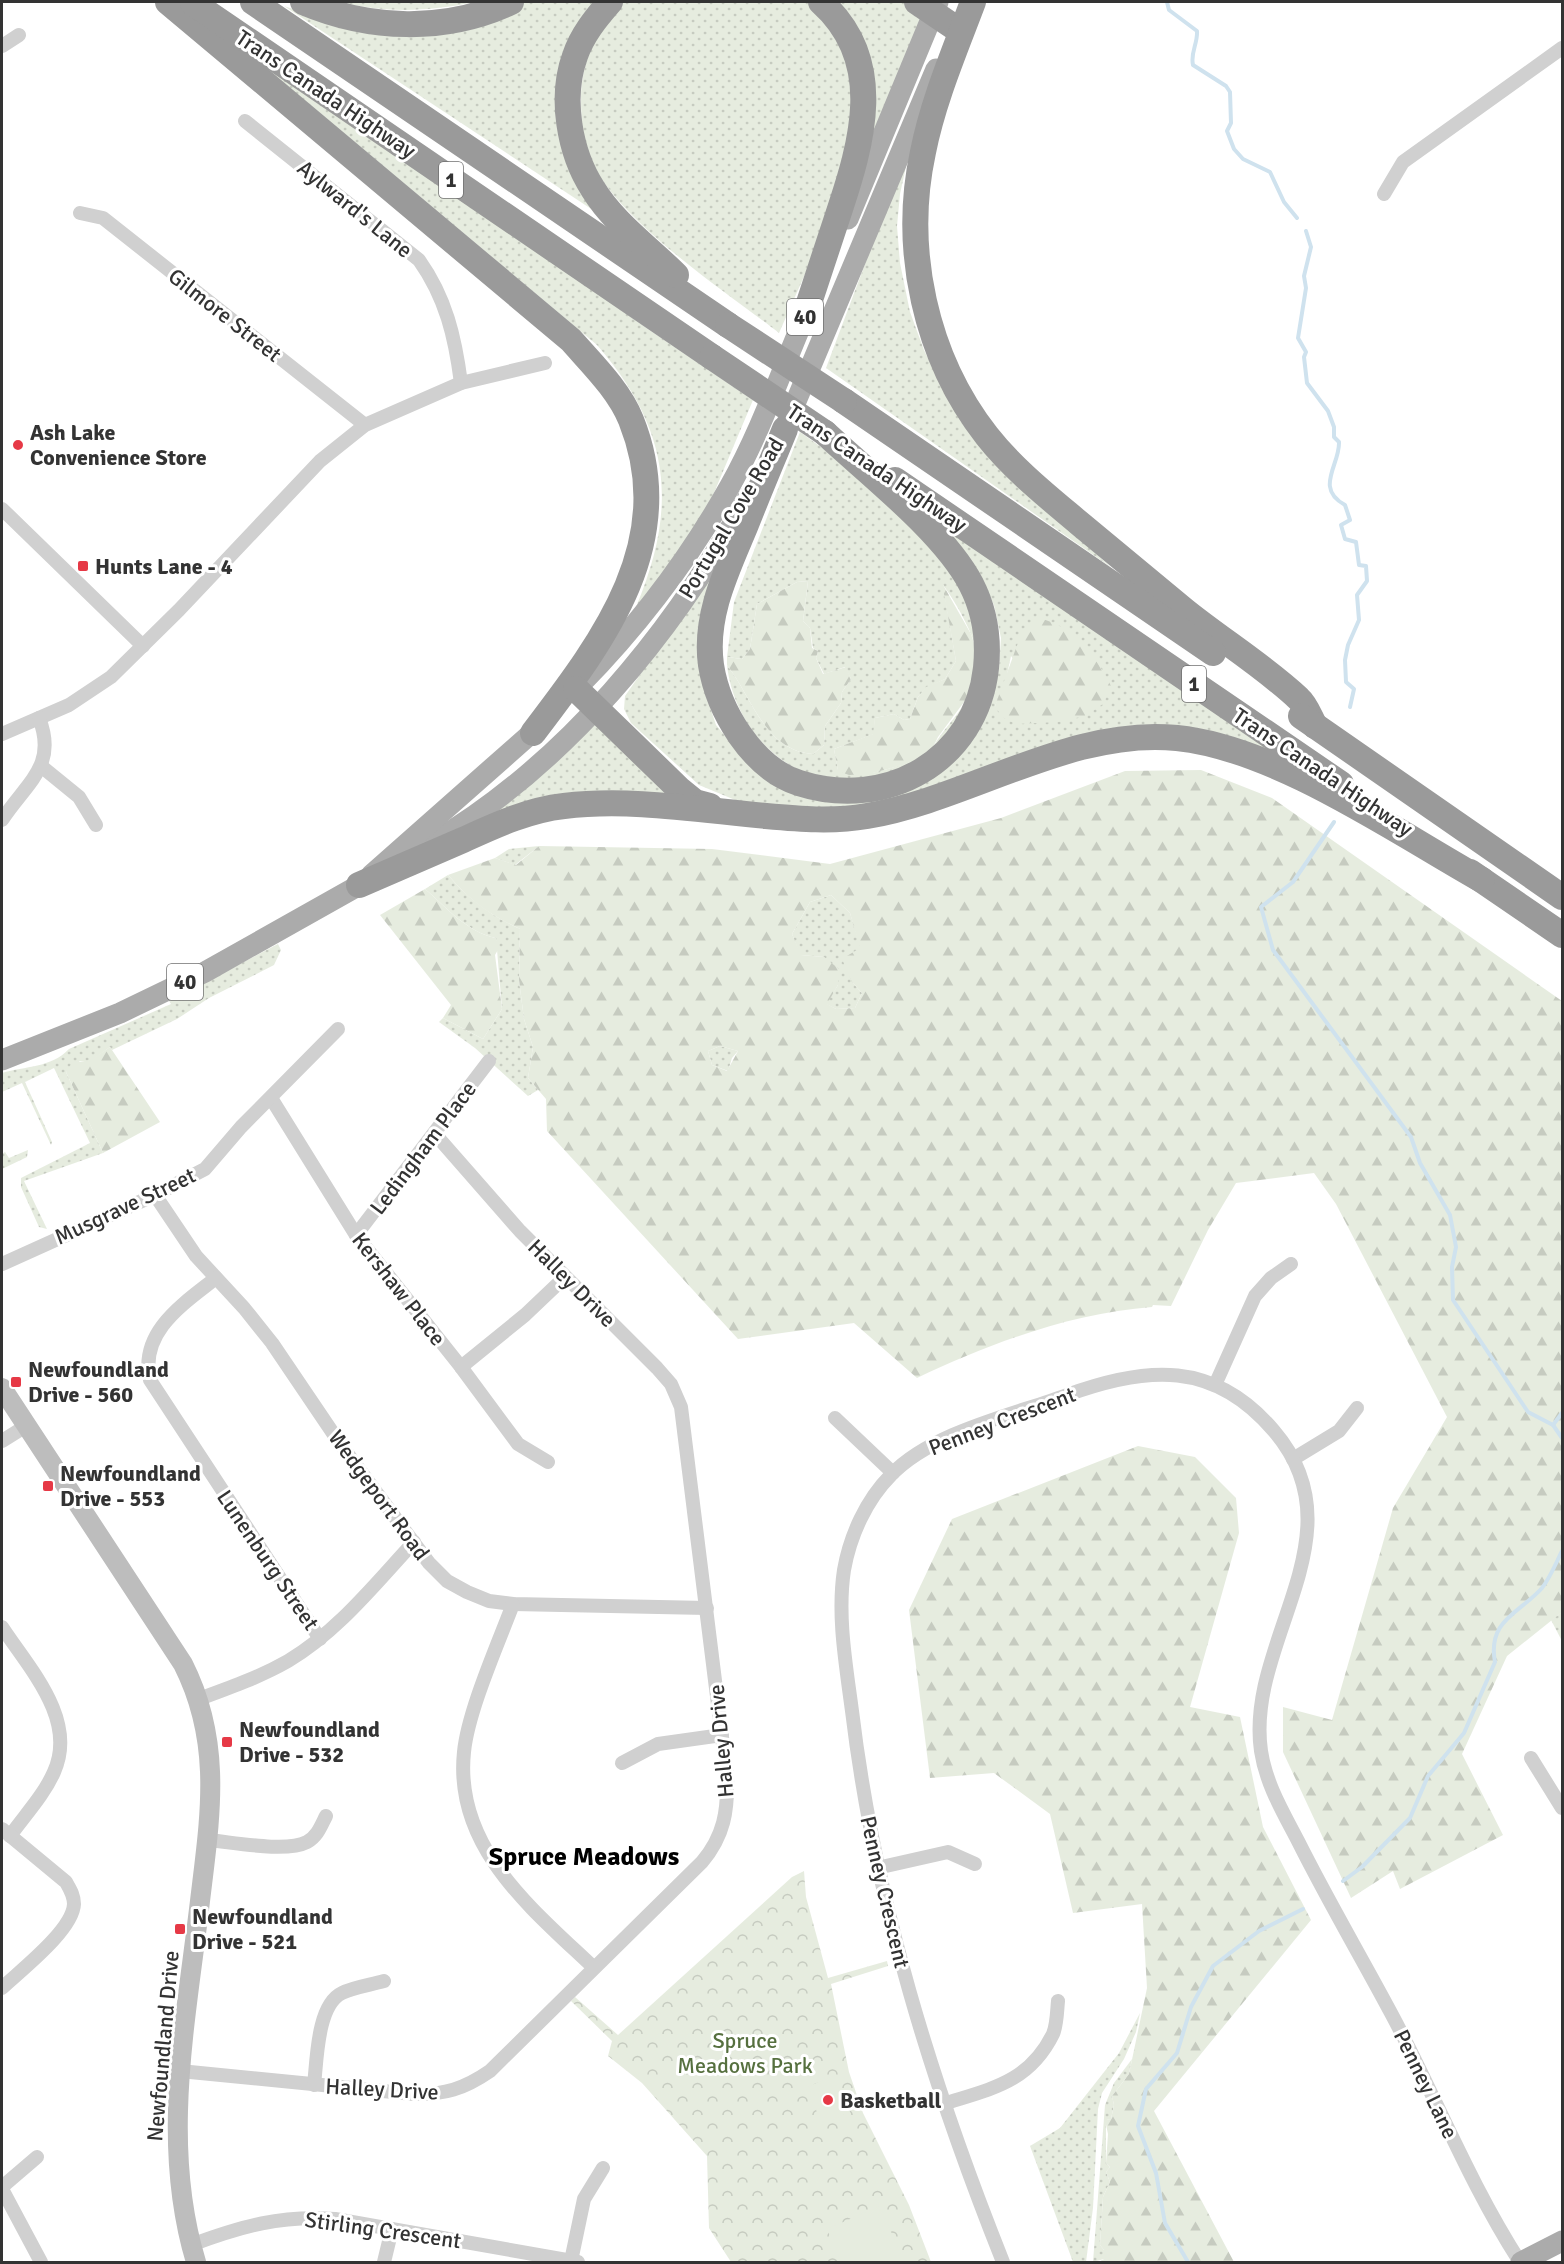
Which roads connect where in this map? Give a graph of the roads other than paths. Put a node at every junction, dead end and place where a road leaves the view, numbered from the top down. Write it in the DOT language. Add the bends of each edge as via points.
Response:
graph roads {
  1 [pos="168,2"];
  2 [pos="190,2"];
  3 [pos="253,2"];
  4 [pos="303,2"];
  5 [pos="511,2"];
  6 [pos="610,2"];
  7 [pos="821,2"];
  8 [pos="964,2"];
  9 [pos="973,2"];
  10 [pos="935,11"];
  11 [pos="19,35"];
  12 [pos="2,46"];
  13 [pos="1563,48"];
  14 [pos="245,121"];
  15 [pos="1384,194"];
  16 [pos="80,213"];
  17 [pos="805,315"];
  18 [pos="728,325"];
  19 [pos="545,363"];
  20 [pos="461,383"];
  21 [pos="365,425"];
  22 [pos="785,429"];
  23 [pos="825,433"];
  24 [pos="2,509"];
  25 [pos="143,646"];
  26 [pos="576,689"];
  27 [pos="596,709"];
  28 [pos="39,718"];
  29 [pos="1315,726"];
  30 [pos="533,733"];
  31 [pos="2,734"];
  32 [pos="41,766"];
  33 [pos="743,814"];
  34 [pos="2,820"];
  35 [pos="96,825"];
  36 [pos="1482,880"];
  37 [pos="359,885"];
  38 [pos="1563,897"];
  39 [pos="1563,935"];
  40 [pos="338,1029"];
  41 [pos="2,1060"];
  42 [pos="489,1061"];
  43 [pos="271,1098"];
  44 [pos="435,1134"];
  45 [pos="155,1195"];
  46 [pos="356,1235"];
  47 [pos="2,1264"];
  48 [pos="1291,1264"];
  49 [pos="565,1277"];
  50 [pos="216,1278"];
  51 [pos="462,1367"];
  52 [pos="1215,1385"];
  53 [pos="2,1388"];
  54 [pos="1357,1408"];
  55 [pos="835,1418"];
  56 [pos="26,1426"];
  57 [pos="2,1441"];
  58 [pos="1293,1459"];
  59 [pos="548,1462"];
  60 [pos="893,1473"];
  61 [pos="414,1542"];
  62 [pos="513,1604"];
  63 [pos="707,1608"];
  64 [pos="2,1627"];
  65 [pos="320,1639"];
  66 [pos="199,1700"];
  67 [pos="722,1736"];
  68 [pos="1531,1758"];
  69 [pos="622,1763"];
  70 [pos="1563,1808"];
  71 [pos="326,1816"];
  72 [pos="6,1833"];
  73 [pos="208,1840"];
  74 [pos="975,1864"];
  75 [pos="877,1868"];
  76 [pos="1332,1905"];
  77 [pos="593,1967"];
  78 [pos="384,1982"];
  79 [pos="2,1988"];
  80 [pos="1059,2001"];
  81 [pos="180,2071"];
  82 [pos="314,2085"];
  83 [pos="943,2104"];
  84 [pos="37,2157"];
  85 [pos="603,2168"];
  86 [pos="2,2188"];
  87 [pos="392,2229"];
  88 [pos="1563,2241"];
  89 [pos="194,2254"];
  90 [pos="41,2262"];
  91 [pos="384,2262"];
  92 [pos="575,2262"];
  93 [pos="1003,2262"];
  94 [pos="1521,2262"];
  1 -- 30 [label="highway" via="571,340 607,381 630,418 641,453 645,496 635,573 592,655"];
  2 -- 23 [label="highway, Trans Canada Highway / 1, bridge"];
  3 -- 18 [label="highway, Trans Canada Highway / 1"];
  4 -- 5 [label="highway" via="326,12 375,23 420,24 463,19"];
  6 -- 18 [label="highway" via="593,21 575,56 568,90 569,123 579,160 592,189 607,207"];
  7 -- 17 [label="highway" via="840,24 856,58 865,98 865,120 854,167"];
  8 -- 10 [label="main road, Portugal Cove Road / 40"];
  9 -- 29 [label="highway" via="929,127 919,176 915,233 929,321 952,379 987,436 1015,466 1193,617 1300,700"];
  10 -- 17 [label="main road, Portugal Cove Road / 40"];
  10 -- 22 [label="main road, Portugal Cove Road / 40"];
  11 -- 12 [label="street"];
  13 -- 15 [label="street" via="1403,162"];
  14 -- 20 [label="street, Aylward's Lane" via="419,260 444,302 455,338"];
  16 -- 21 [label="street, Gilmore Street" via="103,219"];
  17 -- 26 [label="main road, Portugal Cove Road / 40" via="762,422 698,541 651,606"];
  18 -- 29 [label="highway, Trans Canada Highway / 1, bridge" via="1203,645"];
  19 -- 20 [label="street"];
  20 -- 21 [label="street"];
  21 -- 25 [label="street" via="320,461"];
  22 -- 23 [label="highway" via="718,595 711,629 711,663 717,690 739,736 767,763 796,782 830,790 870,790 905,781 932,765 953,746 970,721 984,688 988,652 985,619 971,584 953,556"];
  22 -- 27 [label="main road, Portugal Cove Road / 40" via="696,579"];
  23 -- 36 [label="highway, Trans Canada Highway / 1"];
  24 -- 25 [label="street"];
  25 -- 28 [label="street" via="94,690"];
  26 -- 27 [label="highway"];
  26 -- 30 [label="main road, Portugal Cove Road / 40"];
  27 -- 33 [label="highway" via="695,802"];
  27 -- 37 [label="main road, Portugal Cove Road / 40" via="511,789 483,810"];
  28 -- 31 [label="street"];
  28 -- 32 [label="street" via="47,742"];
  29 -- 38 [label="highway, Trans Canada Highway / 1"];
  30 -- 37 [label="main road, Portugal Cove Road / 40"];
  32 -- 34 [label="street"];
  32 -- 35 [label="street" via="80,797"];
  33 -- 36 [label="highway" via="818,820 867,816 1081,748 1128,739 1175,738 1218,745 1280,767"];
  33 -- 37 [label="highway" via="620,804 563,806 519,815"];
  36 -- 39 [label="highway, Trans Canada Highway / 1"];
  37 -- 41 [label="main road, Portugal Cove Road / 40" via="205,972"];
  40 -- 43 [label="street, Musgrave Street"];
  42 -- 44 [label="street, Ledingham Place"];
  43 -- 45 [label="street, Musgrave Street" via="205,1169"];
  43 -- 46 [label="street, Kershaw Place"];
  44 -- 46 [label="street, Ledingham Place"];
  44 -- 49 [label="street, Halley Drive"];
  45 -- 47 [label="street, Musgrave Street"];
  45 -- 50 [label="street, Wedgeport Road" via="196,1256"];
  46 -- 51 [label="street, Kershaw Place"];
  48 -- 52 [label="street" via="1255,1296"];
  49 -- 51 [label="street"];
  49 -- 63 [label="street, Halley Drive" via="657,1368 671,1384 681,1407"];
  50 -- 61 [label="street, Wedgeport Road" via="272,1343 341,1445"];
  50 -- 65 [label="street, Lunenburg Street" via="158,1329 147,1356 150,1380"];
  51 -- 59 [label="street, Kershaw Place" via="518,1444"];
  52 -- 58 [label="street, Penney Crescent" via="1268,1424"];
  52 -- 60 [label="street, Penney Crescent" via="1171,1374 1110,1379 952,1436 932,1445"];
  53 -- 56 [label="street, Newfoundland Drive"];
  54 -- 58 [label="street" via="1339,1431"];
  55 -- 60 [label="street"];
  56 -- 57 [label="street"];
  56 -- 66 [label="street, Newfoundland Drive" via="183,1664"];
  58 -- 76 [label="street, Penney Crescent" via="1306,1501 1307,1544 1263,1688 1260,1739 1270,1785"];
  60 -- 75 [label="street, Penney Crescent" via="858,1523 848,1552 842,1608 854,1731"];
  61 -- 62 [label="street, Wedgeport Road" via="447,1581 489,1601"];
  61 -- 65 [label="street" via="362,1600"];
  62 -- 63 [label="street, Wedgeport Road"];
  62 -- 77 [label="street" via="464,1751 464,1789 471,1823 487,1856 510,1885"];
  63 -- 67 [label="street, Halley Drive"];
  64 -- 72 [label="street" via="50,1699 58,1720 60,1744 55,1770 42,1793"];
  65 -- 66 [label="street" via="286,1662"];
  66 -- 73 [label="street, Newfoundland Drive" via="211,1760"];
  67 -- 69 [label="street" via="658,1744"];
  67 -- 77 [label="street, Halley Drive" via="728,1803 715,1846"];
  68 -- 70 [label="street"];
  71 -- 73 [label="street" via="315,1836 302,1844"];
  72 -- 79 [label="street" via="66,1882 74,1904 64,1928"];
  73 -- 81 [label="street, Newfoundland Drive"];
  74 -- 75 [label="street" via="948,1852"];
  75 -- 83 [label="street, Penney Crescent" via="902,1970"];
  76 -- 94 [label="street, Penney Lane" via="1393,2017 1474,2181"];
  77 -- 82 [label="street, Halley Drive" via="490,2071 469,2086 436,2095"];
  78 -- 82 [label="street" via="344,1992 330,2003 323,2018"];
  80 -- 83 [label="street" via="1054,2032 1026,2070 1001,2085"];
  81 -- 82 [label="street, Halley Drive"];
  81 -- 89 [label="street, Newfoundland Drive" via="177,2156 182,2208"];
  83 -- 93 [label="street, Penney Crescent"];
  84 -- 86 [label="street"];
  85 -- 92 [label="street" via="584,2199"];
  86 -- 90 [label="street"];
  87 -- 89 [label="street, Stirling Crescent" via="335,2219 285,2217 265,2221"];
  87 -- 91 [label="street"];
  87 -- 92 [label="street, Stirling Crescent"];
  88 -- 94 [label="main road"];
}
